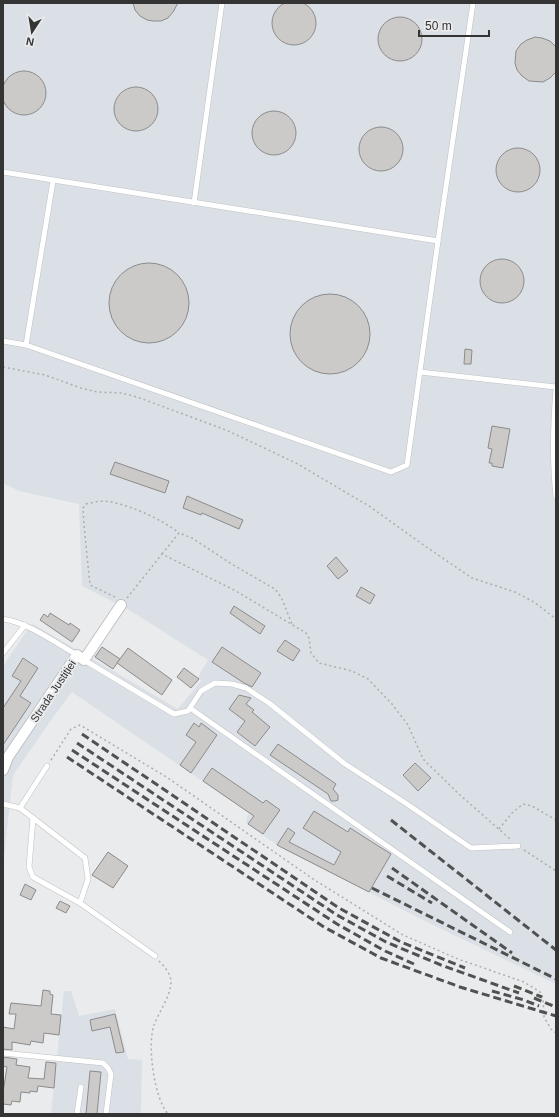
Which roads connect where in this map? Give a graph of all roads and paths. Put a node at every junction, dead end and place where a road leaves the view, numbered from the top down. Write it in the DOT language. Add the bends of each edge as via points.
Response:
graph roads {
  1 [pos="222,3"];
  2 [pos="474,3"];
  3 [pos="3,172"];
  4 [pos="53,181"];
  5 [pos="194,203"];
  6 [pos="438,241"];
  7 [pos="3,341"];
  8 [pos="26,345"];
  9 [pos="3,367"];
  10 [pos="420,372"];
  11 [pos="556,389"];
  12 [pos="556,496"];
  13 [pos="179,532"];
  14 [pos="162,554"];
  15 [pos="123,604"];
  16 [pos="556,618"];
  17 [pos="3,619"];
  18 [pos="292,624"];
  19 [pos="25,625"];
  20 [pos="3,653"];
  21 [pos="80,658"];
  22 [pos="190,708"];
  23 [pos="47,766"];
  24 [pos="3,770"];
  25 [pos="3,804"];
  26 [pos="20,808"];
  27 [pos="33,818"];
  28 [pos="556,820"];
  29 [pos="499,829"];
  30 [pos="518,846"];
  31 [pos="556,871"];
  32 [pos="80,903"];
  33 [pos="510,932"];
  34 [pos="155,956"];
  35 [pos="556,1034"];
  36 [pos="3,1053"];
  37 [pos="81,1087"];
  38 [pos="77,1114"];
  39 [pos="106,1114"];
  40 [pos="168,1114"];
  1 -- 5 [label="lane"];
  2 -- 6 [label="lane"];
  3 -- 4 [label="lane"];
  4 -- 5 [label="lane"];
  4 -- 8 [label="lane"];
  5 -- 6 [label="lane"];
  6 -- 10 [label="lane"];
  7 -- 8 [label="lane"];
  8 -- 10 [label="lane" via="391,472 407,465"];
  9 -- 16 [label="path" via="45,375 98,392 137,397 226,430 303,467 369,506 472,578 515,592"];
  10 -- 11 [label="lane"];
  11 -- 12 [label="lane" via="553,470"];
  13 -- 14 [label="path"];
  13 -- 15 [label="path" via="142,512 110,502 97,501 86,504 83,508 90,585"];
  13 -- 18 [label="path" via="275,589 282,597"];
  14 -- 15 [label="path"];
  14 -- 18 [label="path" via="236,591"];
  15 -- 21 [label="street, Strada Justiției"];
  17 -- 19 [label="lane"];
  18 -- 29 [label="path" via="306,633 311,653 319,663 352,671 368,679 408,725 423,759"];
  19 -- 20 [label="lane"];
  19 -- 21 [label="lane"];
  21 -- 22 [label="lane" via="174,714 188,711"];
  21 -- 24 [label="street, Strada Justiției" via="8,757"];
  22 -- 30 [label="lane" via="201,691 214,683 246,688 269,703 345,764 471,848"];
  22 -- 33 [label="lane"];
  23 -- 26 [label="lane"];
  23 -- 35 [label="path" via="71,729 80,725 168,778 313,879 403,935 458,959 524,982 540,992 543,998 544,1017"];
  25 -- 26 [label="lane"];
  26 -- 27 [label="lane"];
  27 -- 32 [label="lane" via="85,858 88,879"];
  27 -- 32 [label="lane" via="29,867 33,877"];
  28 -- 29 [label="path" via="532,806 523,804"];
  29 -- 30 [label="path"];
  30 -- 31 [label="path"];
  32 -- 34 [label="lane"];
  34 -- 40 [label="path" via="166,967 171,981 152,1038 153,1074"];
  36 -- 39 [label="lane" via="103,1063 111,1074"];
  37 -- 38 [label="lane"];
}
